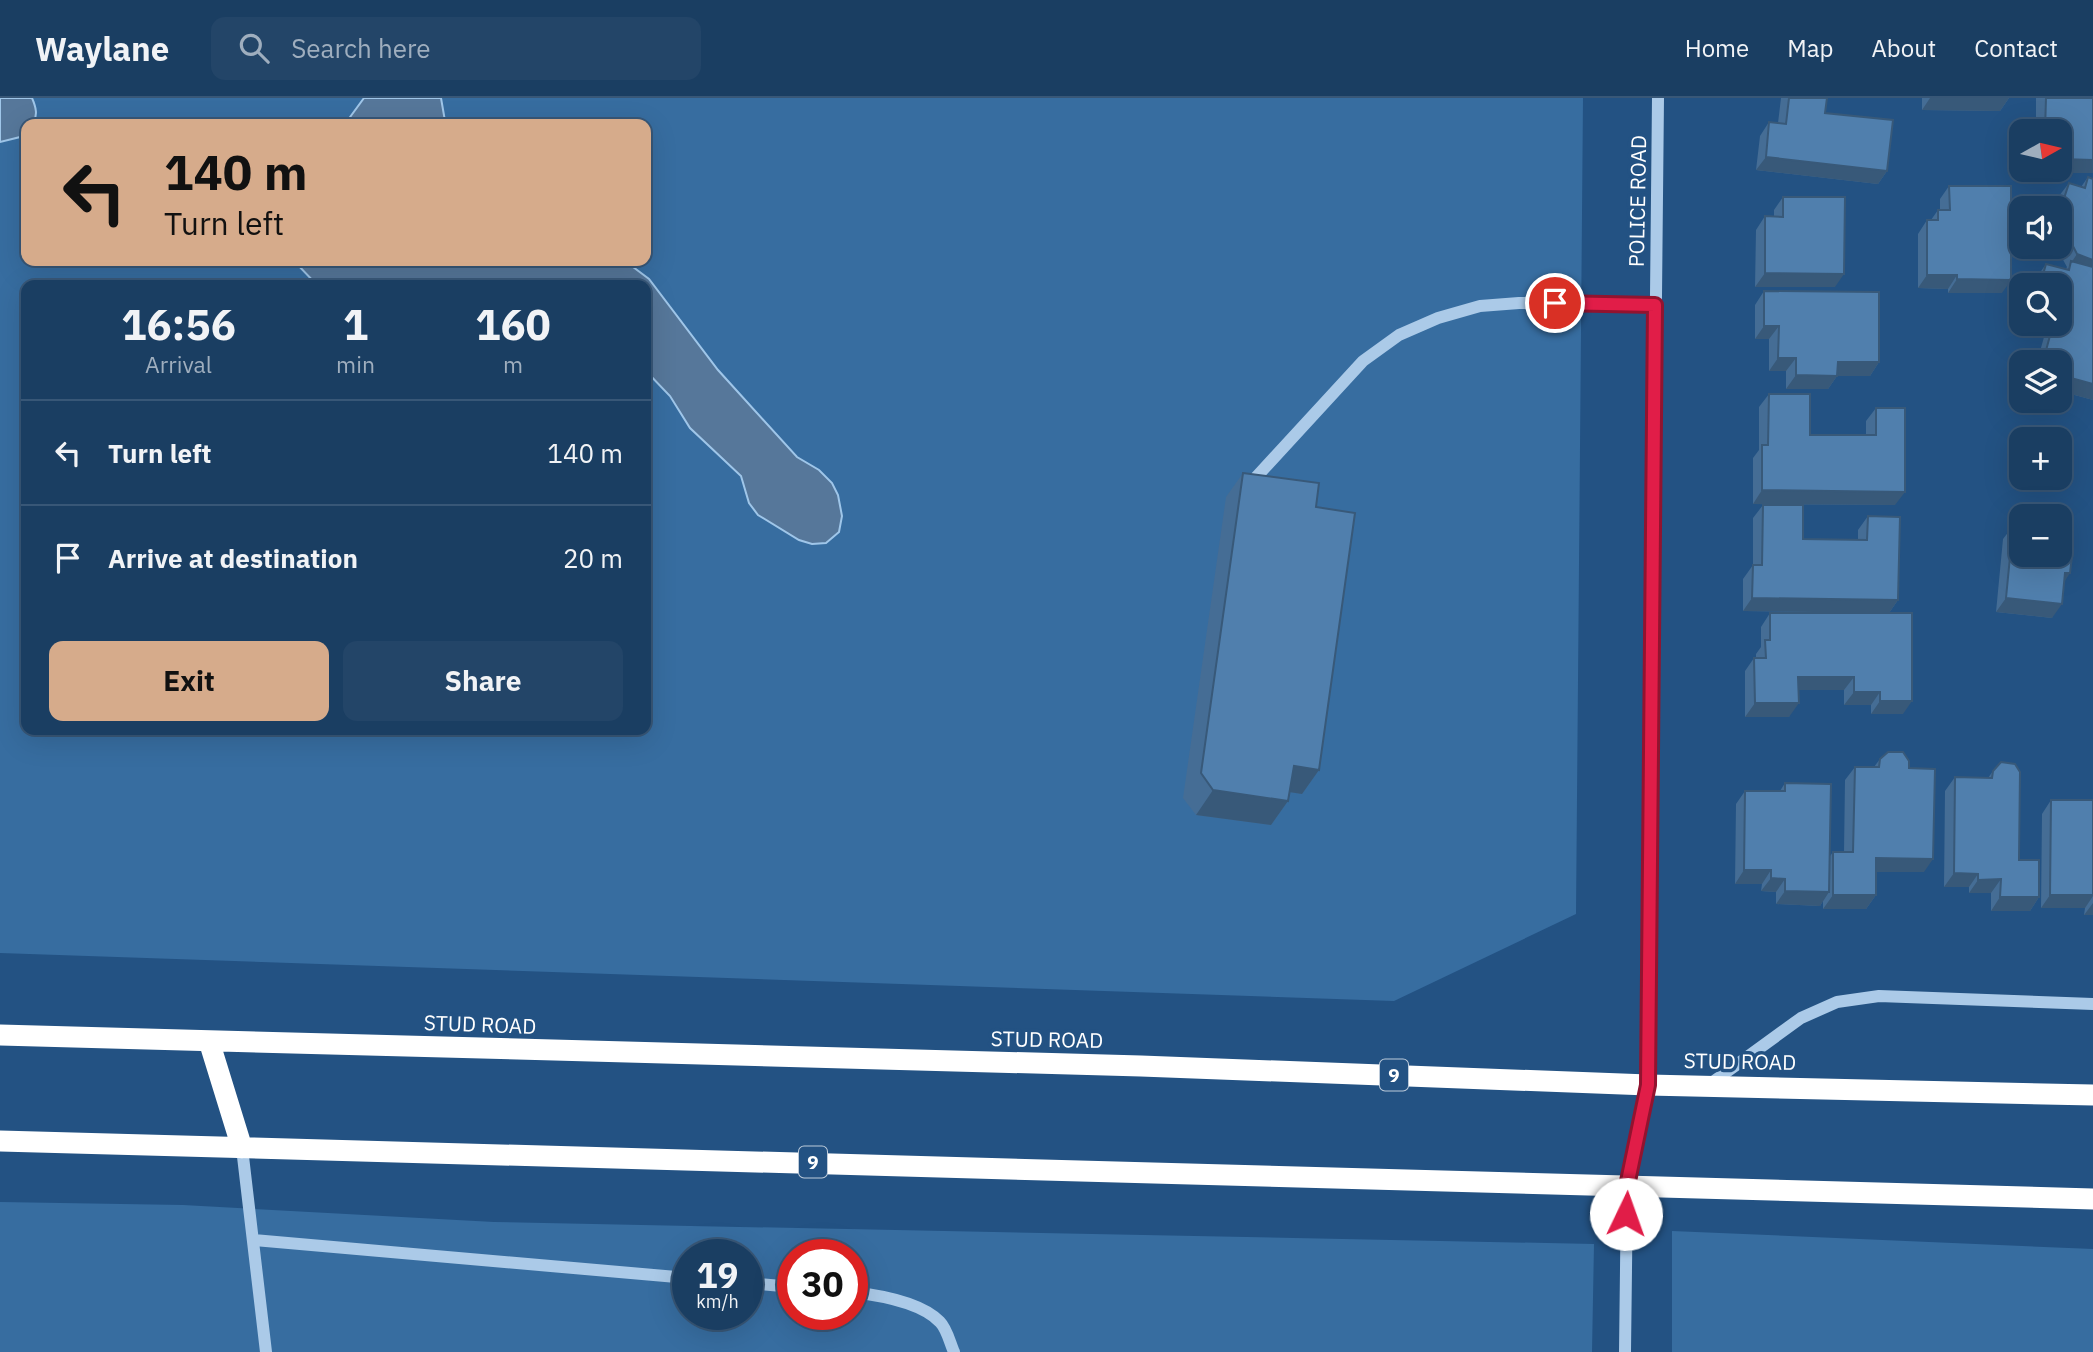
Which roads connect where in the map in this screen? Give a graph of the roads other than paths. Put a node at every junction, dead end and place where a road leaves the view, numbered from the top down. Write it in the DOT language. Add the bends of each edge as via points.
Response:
graph roads {
  1 [pos="1658,98"];
  2 [pos="1655,305"];
  3 [pos="1246,487"];
  4 [pos="2093,1004"];
  5 [pos="0,1035"];
  6 [pos="209,1041"];
  7 [pos="1709,1084"];
  8 [pos="1648,1085"];
  9 [pos="2093,1095"];
  10 [pos="0,1141"];
  11 [pos="242,1148"];
  12 [pos="1627,1186"];
  13 [pos="2093,1199"];
  14 [pos="253,1240"];
  15 [pos="672,1277"];
  16 [pos="868,1294"];
  17 [pos="266,1352"];
  18 [pos="954,1352"];
  19 [pos="1625,1352"];
  1 -- 2 [label="street, POLICE ROAD"];
  2 -- 3 [label="street" via="1480,306 1399,335 1363,361"];
  2 -- 8 [label="street, POLICE ROAD"];
  4 -- 7 [label="street" via="1879,996 1837,1002 1801,1018"];
  5 -- 6 [label="highway, STUD ROAD / 9"];
  6 -- 8 [label="highway, STUD ROAD / 9"];
  6 -- 11 [label="highway"];
  7 -- 8 [label="highway, STUD ROAD / 9"];
  7 -- 9 [label="highway, STUD ROAD / 9"];
  8 -- 12 [label="street, POLICE ROAD"];
  10 -- 11 [label="highway, 9"];
  11 -- 12 [label="highway, 9"];
  11 -- 14 [label="street"];
  12 -- 13 [label="highway, 9"];
  12 -- 19 [label="street, POLICE ROAD"];
  14 -- 15 [label="street"];
  14 -- 17 [label="street"];
  16 -- 18 [label="street" via="914,1306 940,1322"];
}
